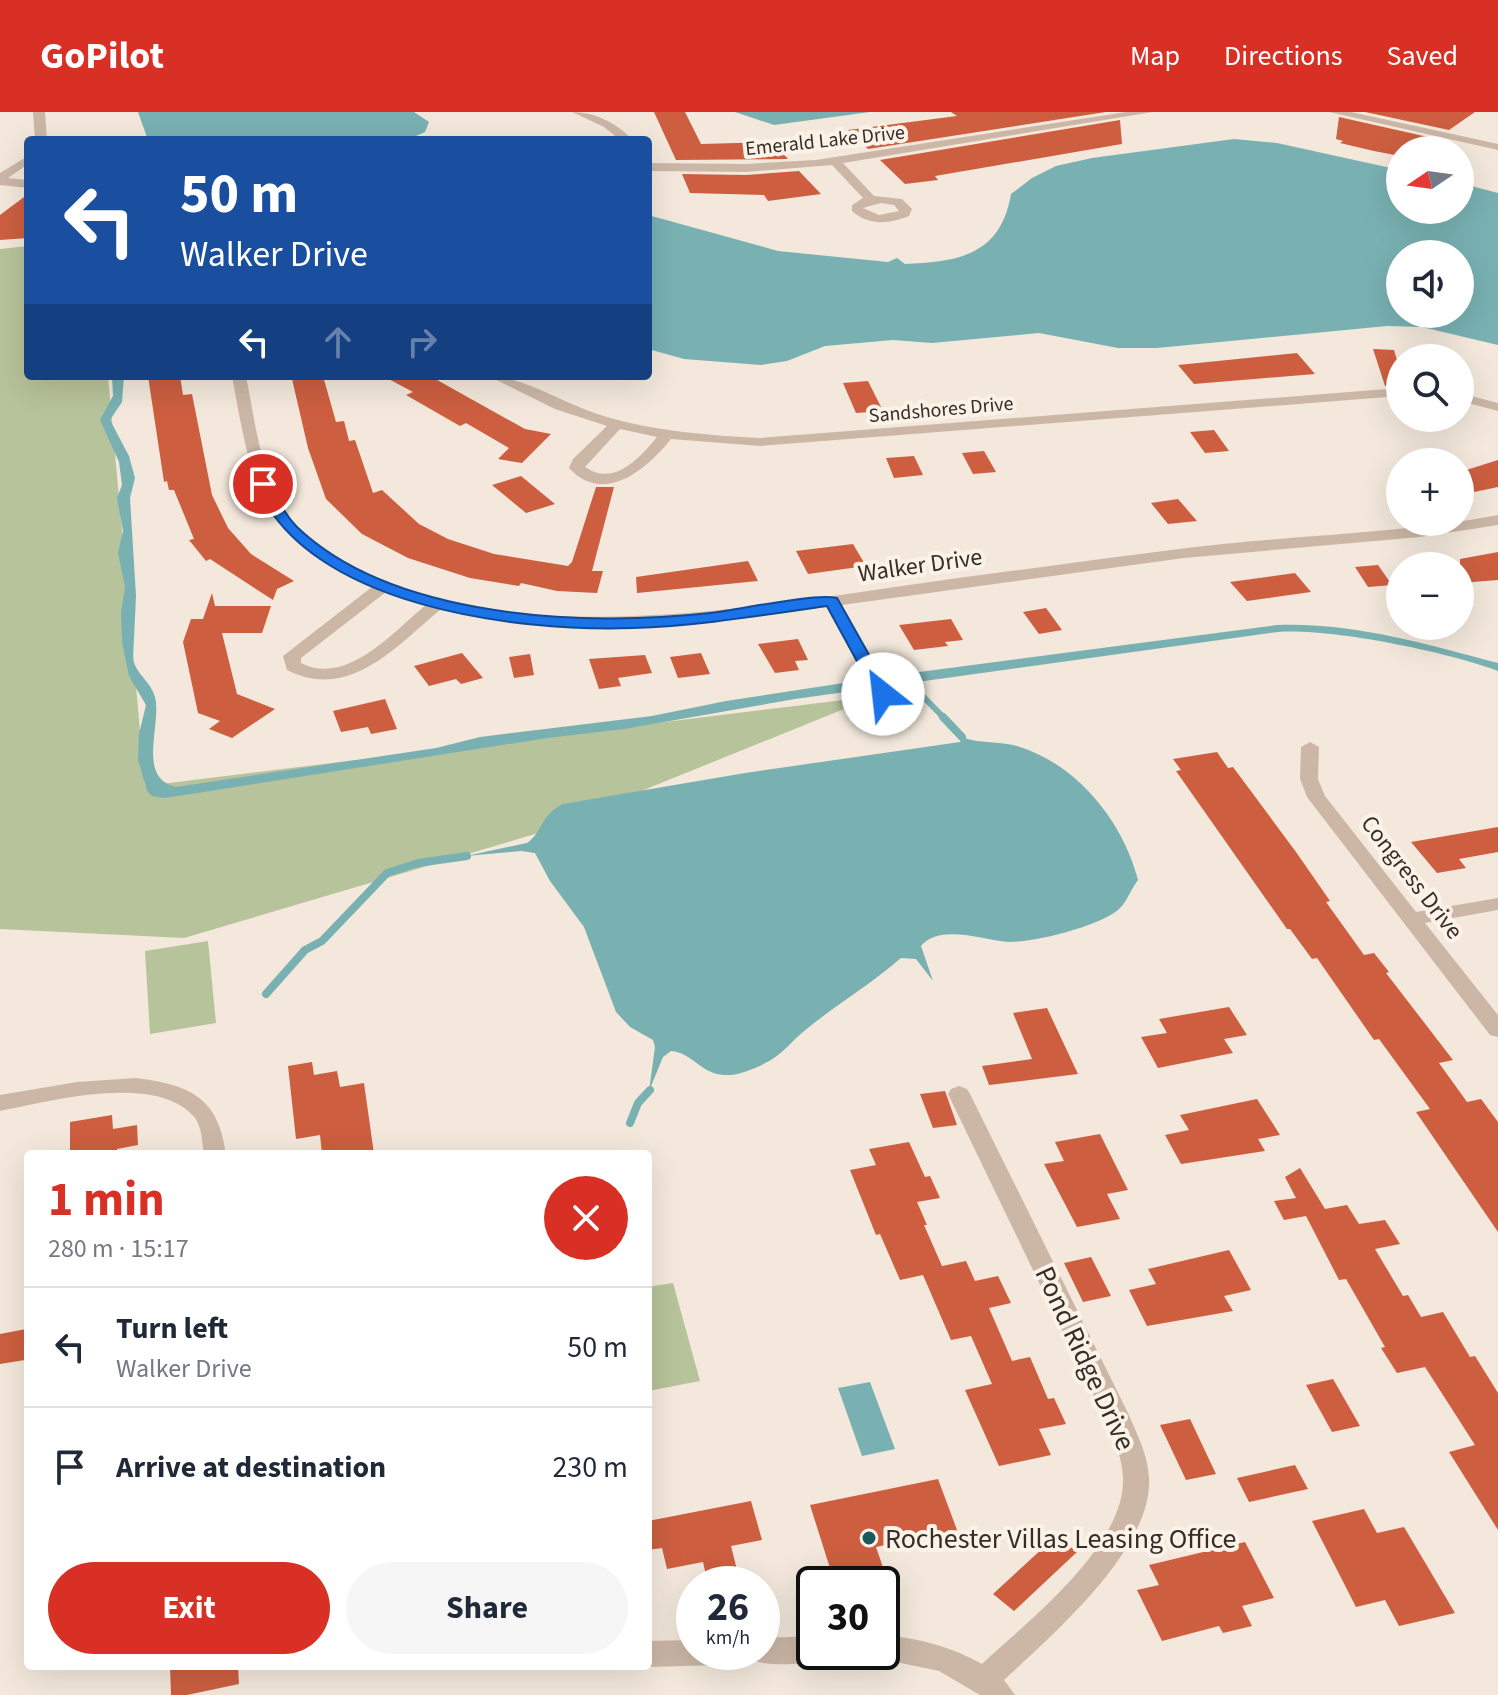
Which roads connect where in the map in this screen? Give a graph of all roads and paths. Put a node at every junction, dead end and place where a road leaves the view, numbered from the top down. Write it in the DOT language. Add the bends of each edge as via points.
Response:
graph roads {
  1 [pos="39,112"];
  2 [pos="578,112"];
  3 [pos="1147,112"];
  4 [pos="1335,112"];
  5 [pos="41,136"];
  6 [pos="622,136"];
  7 [pos="1498,147"];
  8 [pos="835,161"];
  9 [pos="24,162"];
  10 [pos="652,167"];
  11 [pos="0,180"];
  12 [pos="24,183"];
  13 [pos="871,200"];
  14 [pos="240,380"];
  15 [pos="503,380"];
  16 [pos="1386,393"];
  17 [pos="1474,401"];
  18 [pos="1498,407"];
  19 [pos="615,426"];
  20 [pos="667,435"];
  21 [pos="1498,520"];
  22 [pos="383,586"];
  23 [pos="831,601"];
  24 [pos="438,603"];
  25 [pos="883,694"];
  26 [pos="1310,747"];
  27 [pos="1498,904"];
  28 [pos="1412,919"];
  29 [pos="1498,1030"];
  30 [pos="959,1094"];
  31 [pos="0,1103"];
  32 [pos="214,1150"];
  33 [pos="900,1651"];
  34 [pos="676,1653"];
  35 [pos="652,1654"];
  36 [pos="992,1687"];
  1 -- 5 [label="street"];
  2 -- 6 [label="street"];
  3 -- 8 [label="street, Emerald Lake Drive"];
  4 -- 7 [label="street"];
  8 -- 10 [label="street, Emerald Lake Drive"];
  8 -- 13 [label="street"];
  9 -- 11 [label="street"];
  11 -- 12 [label="street"];
  14 -- 22 [label="street, Walker Drive" via="257,463 272,504 311,546"];
  15 -- 19 [label="street, Sandshores Drive" via="563,409"];
  16 -- 20 [label="street, Sandshores Drive" via="801,441"];
  17 -- 18 [label="street"];
  19 -- 20 [label="street, Sandshores Drive"];
  19 -- 20 [label="street" via="578,462 581,473 599,479 627,475"];
  21 -- 23 [label="street, Walker Drive" via="1418,533 1231,547"];
  22 -- 24 [label="street, Walker Drive"];
  22 -- 24 [label="street" via="292,656 293,666 304,675 326,678 351,672"];
  23 -- 24 [label="street, Walker Drive" via="690,620 591,624 515,618"];
  23 -- 25 [label="street"];
  26 -- 28 [label="street, Congress Drive" via="1309,779 1316,797"];
  27 -- 28 [label="street"];
  28 -- 29 [label="street, Congress Drive"];
  30 -- 36 [label="street, Pond Ridge Drive" via="1136,1466 1131,1511 1115,1545"];
  31 -- 32 [label="street" via="96,1087 163,1091 204,1113"];
  33 -- 36 [label="street" via="959,1664"];
  34 -- 35 [label="street"];
}
